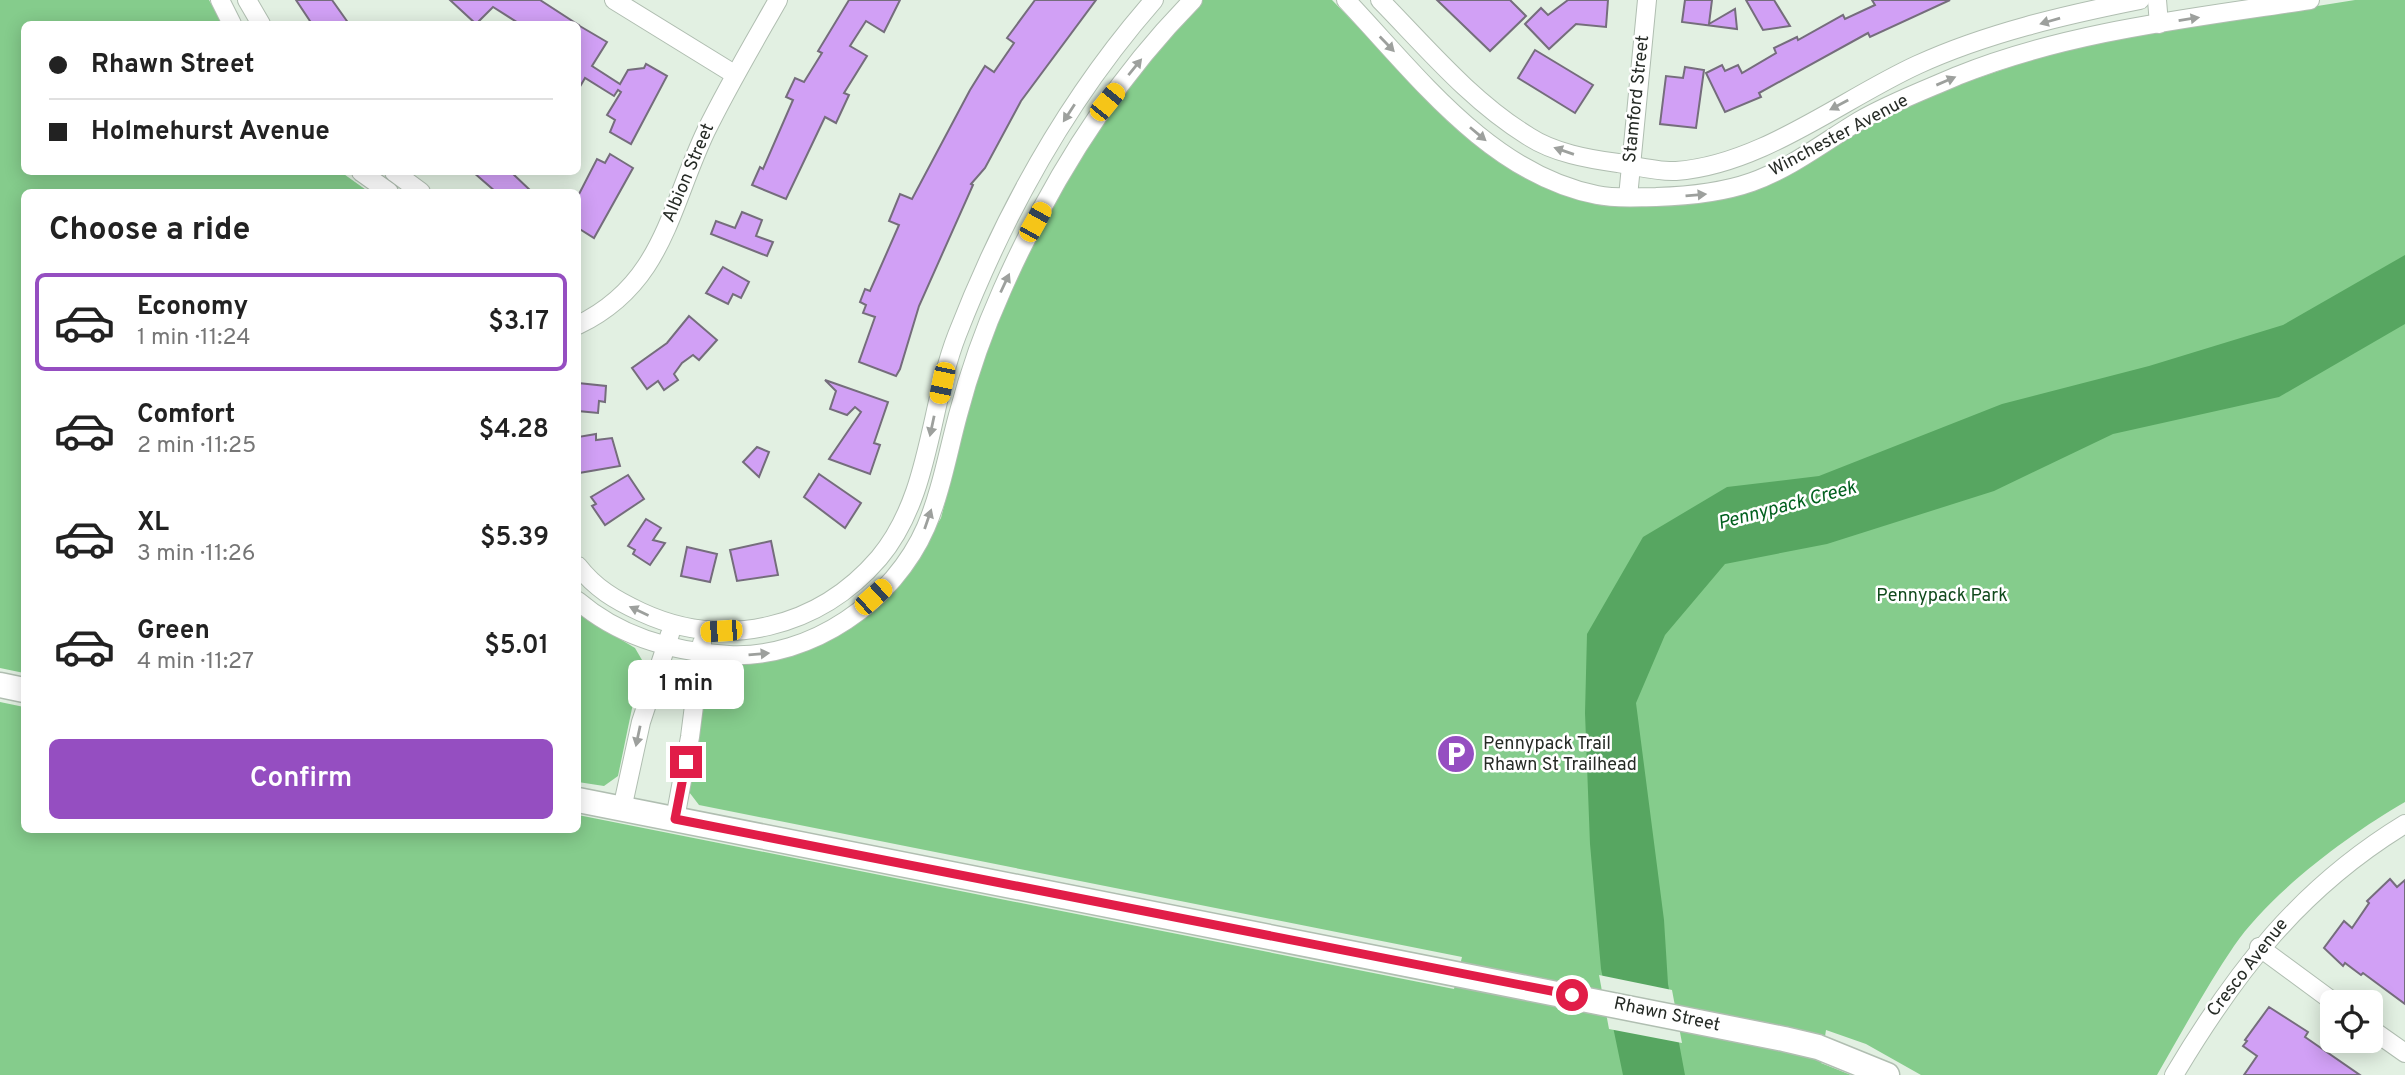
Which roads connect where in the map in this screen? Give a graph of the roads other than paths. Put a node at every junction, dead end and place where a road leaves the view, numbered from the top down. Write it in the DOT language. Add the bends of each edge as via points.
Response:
graph roads {
  1 [pos="220,0"];
  2 [pos="247,0"];
  3 [pos="614,0"];
  4 [pos="778,0"];
  5 [pos="1154,0"];
  6 [pos="1193,0"];
  7 [pos="1346,0"];
  8 [pos="1380,0"];
  9 [pos="1647,0"];
  10 [pos="2140,0"];
  11 [pos="2157,0"];
  12 [pos="2309,0"];
  13 [pos="230,21"];
  14 [pos="259,21"];
  15 [pos="2159,24"];
  16 [pos="734,74"];
  17 [pos="1631,165"];
  18 [pos="365,175"];
  19 [pos="398,175"];
  20 [pos="385,189"];
  21 [pos="417,189"];
  22 [pos="1628,197"];
  23 [pos="581,324"];
  24 [pos="957,337"];
  25 [pos="979,346"];
  26 [pos="581,569"];
  27 [pos="581,603"];
  28 [pos="673,624"];
  29 [pos="704,632"];
  30 [pos="667,645"];
  31 [pos="700,653"];
  32 [pos="0,685"];
  33 [pos="21,689"];
  34 [pos="581,801"];
  35 [pos="622,809"];
  36 [pos="675,819"];
  37 [pos="2405,824"];
  38 [pos="2259,947"];
  39 [pos="2320,992"];
  40 [pos="2383,1037"];
  41 [pos="2405,1053"];
  42 [pos="1887,1075"];
  43 [pos="2174,1075"];
  1 -- 13 [label="street"];
  2 -- 14 [label="street"];
  3 -- 16 [label="street"];
  4 -- 16 [label="street, Albion Street"];
  5 -- 24 [label="street, one-way" via="1099,68 1024,188"];
  25 -- 6 [label="street, one-way" via="1007,279 1069,159 1107,102"];
  7 -- 22 [label="street, Winchester Avenue, one-way" via="1457,116 1496,149 1548,178 1597,195"];
  17 -- 8 [label="street, Winchester Avenue, one-way" via="1567,153 1530,138 1477,97"];
  9 -- 17 [label="street, Stamford Street"];
  10 -- 17 [label="street, Winchester Avenue, one-way" via="2026,27 1919,64 1763,147 1718,164 1674,171"];
  11 -- 15 [label="street"];
  15 -- 12 [label="street, Winchester Avenue, one-way"];
  22 -- 15 [label="street, Winchester Avenue, one-way" via="1705,195 1752,182 1789,165 1862,119 1961,75 2071,41"];
  16 -- 23 [label="street, Albion Street" via="661,241 637,282 604,312"];
  17 -- 22 [label="street, Stamford Street"];
  18 -- 20 [label="street"];
  19 -- 21 [label="street"];
  24 -- 25 [label="street"];
  24 -- 29 [label="street, one-way" via="911,500 898,531 879,558 827,604 794,619 762,628"];
  31 -- 25 [label="street, one-way" via="771,653 803,643 836,628 887,585 926,527"];
  28 -- 26 [label="street, one-way" via="611,598"];
  27 -- 30 [label="street" via="645,640"];
  28 -- 29 [label="street"];
  28 -- 30 [label="street"];
  29 -- 31 [label="street"];
  30 -- 31 [label="street"];
  30 -- 35 [label="street, one-way" via="640,722"];
  31 -- 36 [label="street"];
  32 -- 33 [label="main road"];
  34 -- 35 [label="main road, Rhawn Street"];
  35 -- 36 [label="main road, Rhawn Street"];
  36 -- 42 [label="main road, Rhawn Street" via="1784,1039 1818,1047"];
  37 -- 38 [label="street, Cresco Avenue" via="2329,878"];
  38 -- 39 [label="street"];
  38 -- 43 [label="street, Cresco Avenue"];
  40 -- 41 [label="street"];
}
